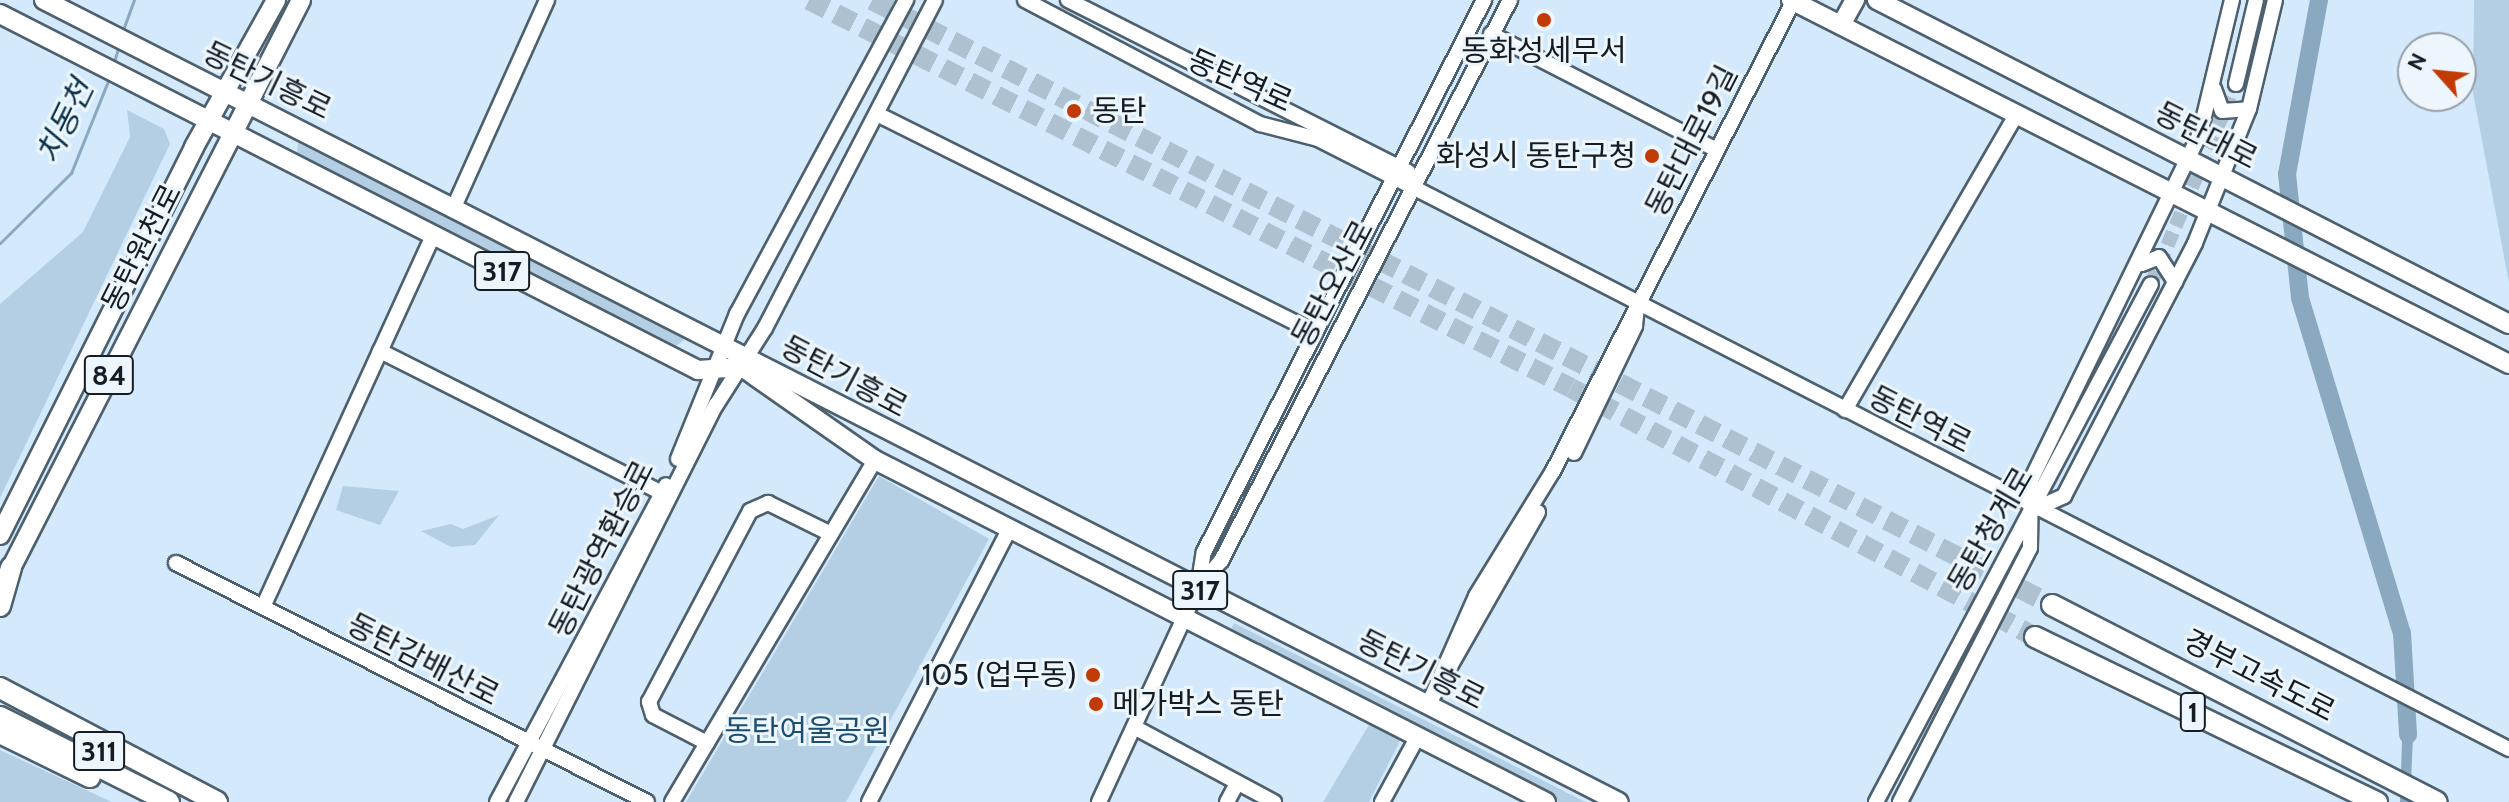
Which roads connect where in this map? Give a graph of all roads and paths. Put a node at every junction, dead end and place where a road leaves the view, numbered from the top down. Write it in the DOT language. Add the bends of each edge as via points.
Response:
graph roads {
  1 [pos="44,0"];
  2 [pos="276,0"];
  3 [pos="301,0"];
  4 [pos="547,0"];
  5 [pos="906,0"];
  6 [pos="935,0"];
  7 [pos="1068,0"];
  8 [pos="1484,0"];
  9 [pos="1510,0"];
  10 [pos="1793,0"];
  11 [pos="1855,0"];
  12 [pos="1877,0"];
  13 [pos="2232,0"];
  14 [pos="2256,0"];
  15 [pos="2275,0"];
  16 [pos="1029,1"];
  17 [pos="0,14"];
  18 [pos="1841,25"];
  19 [pos="1491,34"];
  20 [pos="2236,84"];
  21 [pos="2214,89"];
  22 [pos="227,92"];
  23 [pos="248,103"];
  24 [pos="2249,109"];
  25 [pos="877,114"];
  26 [pos="2016,115"];
  27 [pos="209,121"];
  28 [pos="308,132"];
  29 [pos="233,133"];
  30 [pos="1717,150"];
  31 [pos="2189,158"];
  32 [pos="291,163"];
  33 [pos="1398,173"];
  34 [pos="2223,176"];
  35 [pos="1416,183"];
  36 [pos="2173,196"];
  37 [pos="454,207"];
  38 [pos="2208,213"];
  39 [pos="433,235"];
  40 [pos="2139,267"];
  41 [pos="2175,282"];
  42 [pos="2151,284"];
  43 [pos="1637,303"];
  44 [pos="2509,324"];
  45 [pos="687,327"];
  46 [pos="1314,332"];
  47 [pos="724,345"];
  48 [pos="380,351"];
  49 [pos="668,355"];
  50 [pos="745,363"];
  51 [pos="2509,364"];
  52 [pos="715,368"];
  53 [pos="1845,410"];
  54 [pos="875,460"];
  55 [pos="662,493"];
  56 [pos="2035,509"];
  57 [pos="1009,530"];
  58 [pos="831,534"];
  59 [pos="0,535"];
  60 [pos="176,563"];
  61 [pos="11,568"];
  62 [pos="1198,588"];
  63 [pos="0,590"];
  64 [pos="2052,605"];
  65 [pos="0,606"];
  66 [pos="263,607"];
  67 [pos="1184,618"];
  68 [pos="2035,637"];
  69 [pos="0,671"];
  70 [pos="0,688"];
  71 [pos="0,701"];
  72 [pos="1428,705"];
  73 [pos="0,717"];
  74 [pos="61,721"];
  75 [pos="1134,727"];
  76 [pos="0,736"];
  77 [pos="1418,736"];
  78 [pos="531,743"];
  79 [pos="707,743"];
  80 [pos="2509,749"];
  81 [pos="545,750"];
  82 [pos="1237,783"];
  83 [pos="141,802"];
  84 [pos="169,802"];
  85 [pos="199,802"];
  86 [pos="217,802"];
  87 [pos="497,802"];
  88 [pos="516,802"];
  89 [pos="647,802"];
  90 [pos="672,802"];
  91 [pos="869,802"];
  92 [pos="1099,802"];
  93 [pos="1227,802"];
  94 [pos="1274,802"];
  95 [pos="1382,802"];
  96 [pos="1546,802"];
  97 [pos="1619,802"];
  98 [pos="1876,802"];
  99 [pos="1900,802"];
  100 [pos="2377,802"];
  101 [pos="2437,802"];
  1 -- 22 [label="main road, 동탄기흥로 / 317"];
  2 -- 22 [label="main road, 84"];
  3 -- 23 [label="main road, 84"];
  4 -- 37 [label="street"];
  5 -- 47 [label="street, 동탄광역환승로"];
  6 -- 25 [label="street"];
  7 -- 33 [label="street, 동탄역로"];
  8 -- 33 [label="street, 동탄오산로"];
  9 -- 19 [label="street, 동탄오산로"];
  10 -- 18 [label="main road"];
  10 -- 30 [label="street, 동탄대로19길"];
  11 -- 18 [label="main road"];
  12 -- 31 [label="main road, 동탄대로"];
  13 -- 21 [label="street"];
  14 -- 20 [label="street"];
  15 -- 24 [label="street"];
  16 -- 33 [label="street, 동탄역로" via="1260,124 1318,139"];
  17 -- 27 [label="main road, 동탄기흥로 / 317"];
  18 -- 26 [label="main road"];
  19 -- 30 [label="street"];
  19 -- 35 [label="street, 동탄오산로"];
  21 -- 24 [label="street" via="2222,111"];
  21 -- 31 [label="street"];
  22 -- 23 [label="main road, 동탄기흥로 / 317"];
  22 -- 27 [label="main road, 동탄원천로 / 84"];
  23 -- 28 [label="main road, 동탄기흥로 / 317"];
  23 -- 29 [label="main road, 동탄원천로 / 84"];
  24 -- 34 [label="street"];
  25 -- 46 [label="street"];
  25 -- 50 [label="street, 동탄광역환승로"];
  26 -- 36 [label="main road"];
  26 -- 53 [label="street"];
  27 -- 29 [label="main road, 동탄기흥로 / 317"];
  27 -- 59 [label="main road, 동탄원천로 / 84"];
  28 -- 32 [label="main road" via="287,149"];
  28 -- 37 [label="main road, 동탄기흥로 / 317"];
  29 -- 32 [label="main road, 동탄기흥로 / 317"];
  29 -- 61 [label="main road, 동탄원천로 / 84"];
  30 -- 43 [label="street, 동탄대로19길"];
  31 -- 34 [label="main road, 동탄대로"];
  31 -- 36 [label="street"];
  32 -- 39 [label="main road, 동탄기흥로 / 317"];
  33 -- 35 [label="street, 동탄역로"];
  33 -- 46 [label="street, 동탄오산로"];
  34 -- 38 [label="street"];
  34 -- 44 [label="main road, 동탄대로"];
  35 -- 43 [label="street, 동탄역로" via="1437,200"];
  35 -- 62 [label="street, 동탄오산로" via="1221,561"];
  36 -- 38 [label="main road"];
  36 -- 40 [label="street"];
  37 -- 45 [label="main road, 동탄기흥로 / 317"];
  38 -- 41 [label="street"];
  38 -- 51 [label="main road"];
  39 -- 48 [label="street"];
  39 -- 49 [label="main road, 동탄기흥로 / 317"];
  40 -- 41 [label="street" via="2159,257"];
  40 -- 56 [label="street" via="2031,480"];
  41 -- 56 [label="street" via="2064,496"];
  42 -- 56 [label="street, 동탄청계로"];
  43 -- 53 [label="street, 동탄역로"];
  43 -- 72 [label="street, 동탄대로19길" via="1635,326 1580,440"];
  45 -- 47 [label="main road, 동탄기흥로 / 317"];
  45 -- 49 [label="main road" via="687,344"];
  46 -- 62 [label="street, 동탄오산로" via="1204,552"];
  47 -- 50 [label="main road, 동탄기흥로 / 317"];
  47 -- 52 [label="street, 동탄광역환승로"];
  48 -- 55 [label="street"];
  48 -- 66 [label="street"];
  49 -- 52 [label="main road, 동탄기흥로 / 317" via="698,370"];
  50 -- 52 [label="main road, 동탄기흥로 / 317"];
  50 -- 54 [label="main road, 동탄기흥로 / 317"];
  50 -- 62 [label="main road, 동탄기흥로 / 317"];
  50 -- 81 [label="street, 동탄광역환승로" via="716,405"];
  52 -- 55 [label="street, 동탄광역환승로" via="707,400"];
  53 -- 56 [label="street, 동탄역로"];
  54 -- 57 [label="main road, 동탄기흥로 / 317"];
  54 -- 58 [label="street, 동탄기흥로"];
  55 -- 78 [label="street, 동탄광역환승로"];
  56 -- 80 [label="street, 동탄역로"];
  56 -- 98 [label="street, 동탄청계로" via="2011,539"];
  56 -- 99 [label="street" via="2030,548"];
  57 -- 67 [label="main road, 동탄기흥로 / 317"];
  57 -- 91 [label="street"];
  58 -- 79 [label="street, 동탄기흥로"];
  58 -- 79 [label="street" via="768,503 750,511 649,702 653,715"];
  60 -- 66 [label="street, 동탄감배산로"];
  61 -- 63 [label="main road, 동탄원천로 / 84"];
  61 -- 65 [label="highway"];
  62 -- 67 [label="street, 동탄오산로"];
  62 -- 72 [label="main road, 동탄기흥로 / 317"];
  64 -- 101 [label="highway, 경부고속도로 / 1"];
  66 -- 78 [label="street, 동탄감배산로"];
  67 -- 75 [label="street, 동탄오산로"];
  67 -- 77 [label="main road, 동탄기흥로 / 317"];
  68 -- 100 [label="highway, 경부고속도로 / 1"];
  69 -- 74 [label="highway"];
  70 -- 74 [label="highway"];
  71 -- 85 [label="highway, 311"];
  72 -- 97 [label="main road, 동탄기흥로 / 317"];
  73 -- 84 [label="highway, 311"];
  74 -- 86 [label="highway"];
  75 -- 82 [label="street"];
  75 -- 92 [label="street, 동탄오산로"];
  76 -- 83 [label="highway"];
  77 -- 95 [label="street"];
  77 -- 96 [label="main road, 동탄기흥로 / 317"];
  78 -- 81 [label="street, 동탄감배산로"];
  78 -- 87 [label="street, 동탄광역환승로"];
  79 -- 90 [label="street, 동탄기흥로"];
  81 -- 88 [label="street, 동탄광역환승로"];
  81 -- 89 [label="street, 동탄감배산로"];
  82 -- 93 [label="street"];
  82 -- 94 [label="street"];
}
